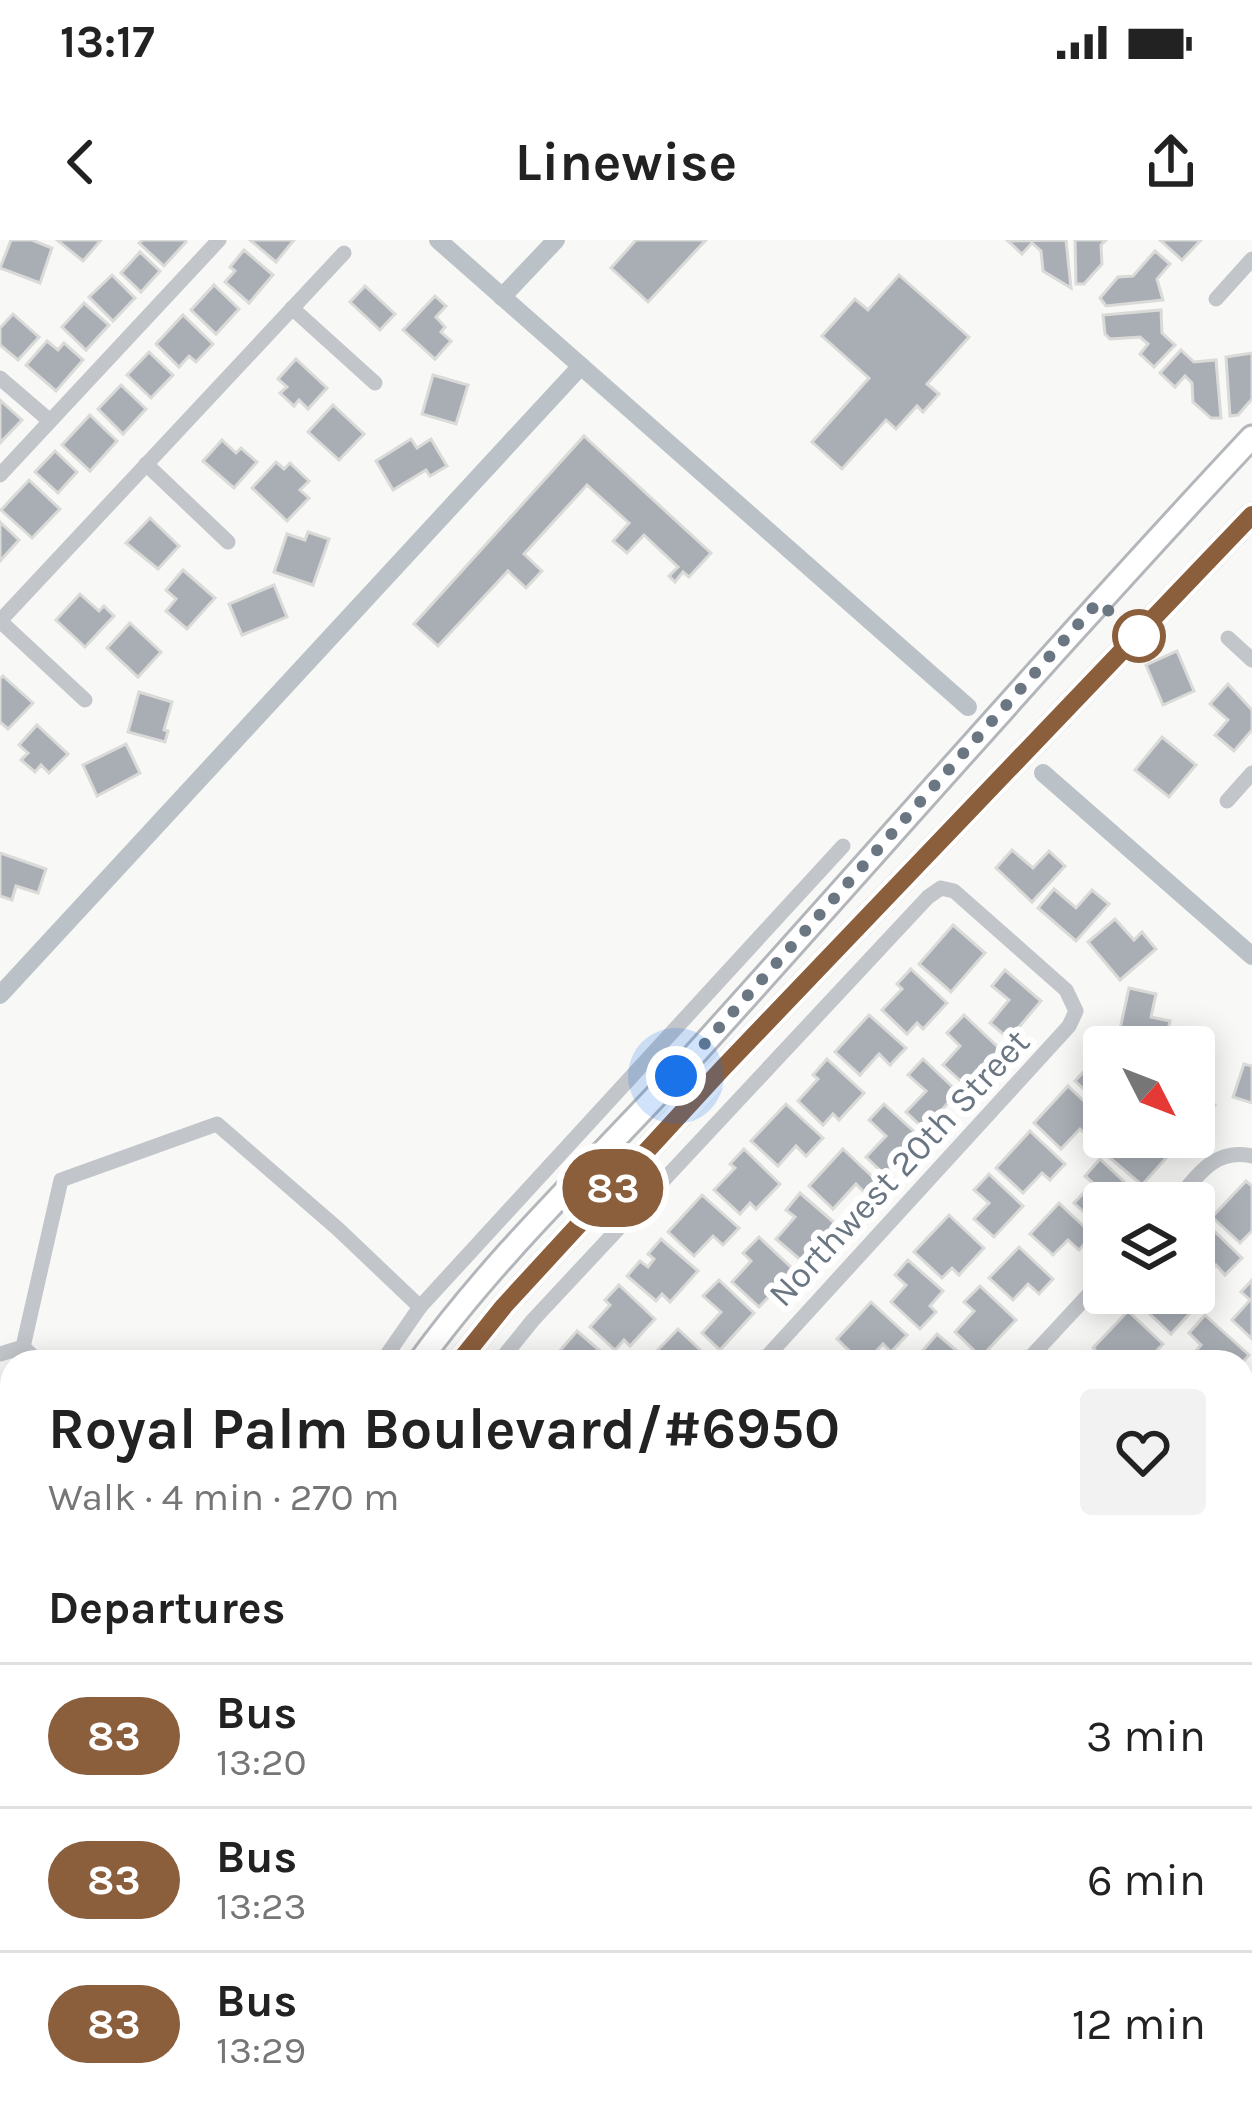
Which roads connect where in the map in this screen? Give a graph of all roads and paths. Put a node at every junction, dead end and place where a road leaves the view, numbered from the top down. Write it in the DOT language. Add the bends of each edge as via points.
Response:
graph roads {
  1 [pos="219,240"];
  2 [pos="344,253"];
  3 [pos="1252,259"];
  4 [pos="1216,299"];
  5 [pos="292,308"];
  6 [pos="0,378"];
  7 [pos="375,382"];
  8 [pos="50,422"];
  9 [pos="1252,436"];
  10 [pos="146,464"];
  11 [pos="0,475"];
  12 [pos="1252,515"];
  13 [pos="228,542"];
  14 [pos="0,621"];
  15 [pos="1228,638"];
  16 [pos="1252,660"];
  17 [pos="85,700"];
  18 [pos="1252,773"];
  19 [pos="1227,801"];
  20 [pos="843,846"];
  21 [pos="1252,1156"];
  22 [pos="1193,1182"];
  23 [pos="1083,1301"];
  24 [pos="419,1307"];
  25 [pos="23,1347"];
  26 [pos="13,1350"];
  27 [pos="26,1350"];
  28 [pos="390,1350"];
  29 [pos="429,1350"];
  30 [pos="469,1350"];
  31 [pos="510,1350"];
  32 [pos="773,1350"];
  33 [pos="1037,1350"];
  1 -- 8 [label="street"];
  2 -- 5 [label="street"];
  3 -- 4 [label="street"];
  5 -- 7 [label="street"];
  5 -- 10 [label="street"];
  6 -- 8 [label="street"];
  8 -- 11 [label="street"];
  9 -- 29 [label="main road"];
  10 -- 13 [label="street"];
  10 -- 14 [label="street"];
  12 -- 30 [label="main road" via="722,1069"];
  14 -- 17 [label="street"];
  15 -- 16 [label="street"];
  18 -- 19 [label="street"];
  20 -- 24 [label="street"];
  21 -- 22 [label="street" via="1232,1152"];
  23 -- 33 [label="street"];
  24 -- 25 [label="street" via="217,1124 61,1180"];
  24 -- 28 [label="street"];
  25 -- 26 [label="street"];
  25 -- 27 [label="street"];
  31 -- 32 [label="street, Northwest 20th Street" via="940,888 954,891 1066,990 1076,1011"];
}
